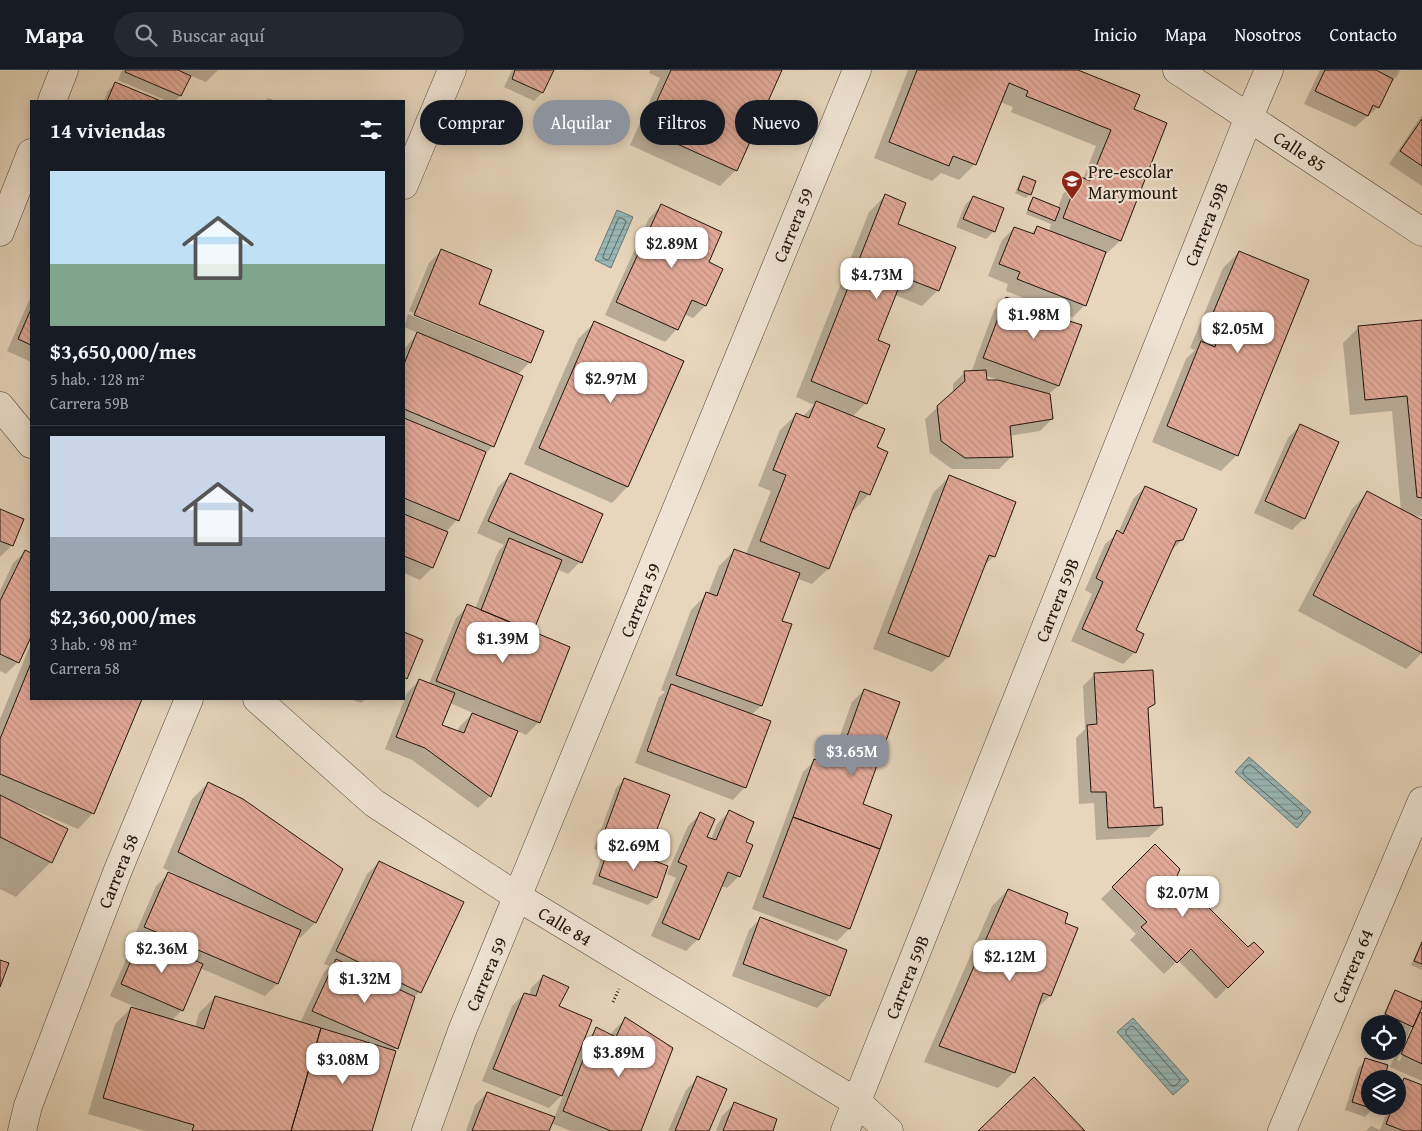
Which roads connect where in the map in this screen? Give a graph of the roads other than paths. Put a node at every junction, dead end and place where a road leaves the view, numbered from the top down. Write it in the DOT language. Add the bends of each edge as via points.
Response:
graph roads {
  1 [pos="64,70"];
  2 [pos="452,70"];
  3 [pos="857,70"];
  4 [pos="1177,70"];
  5 [pos="1269,70"];
  6 [pos="52,100"];
  7 [pos="1249,117"];
  8 [pos="30,156"];
  9 [pos="405,183"];
  10 [pos="0,232"];
  11 [pos="1422,232"];
  12 [pos="0,406"];
  13 [pos="30,443"];
  14 [pos="189,700"];
  15 [pos="258,700"];
  16 [pos="1422,801"];
  17 [pos="518,897"];
  18 [pos="858,1102"];
  19 [pos="0,1129"];
  20 [pos="9,1131"];
  21 [pos="22,1131"];
  22 [pos="426,1131"];
  23 [pos="846,1131"];
  24 [pos="889,1131"];
  25 [pos="1282,1131"];
  1 -- 6 [label="street"];
  2 -- 9 [label="street"];
  3 -- 17 [label="street, Carrera 59"];
  4 -- 7 [label="street, Calle 85"];
  5 -- 7 [label="street, Carrera 59B"];
  7 -- 11 [label="street, Calle 85"];
  7 -- 18 [label="street, Carrera 59B"];
  8 -- 10 [label="street"];
  12 -- 13 [label="street"];
  14 -- 21 [label="street, Carrera 58" via="118,870 28,1106"];
  15 -- 17 [label="street, Calle 84" via="374,803"];
  16 -- 25 [label="street, Carrera 64"];
  17 -- 18 [label="street, Calle 84"];
  17 -- 22 [label="street, Carrera 59" via="462,1031"];
  18 -- 23 [label="street, Carrera 59B"];
  18 -- 24 [label="street, Calle 84"];
  19 -- 20 [label="street"];
}
